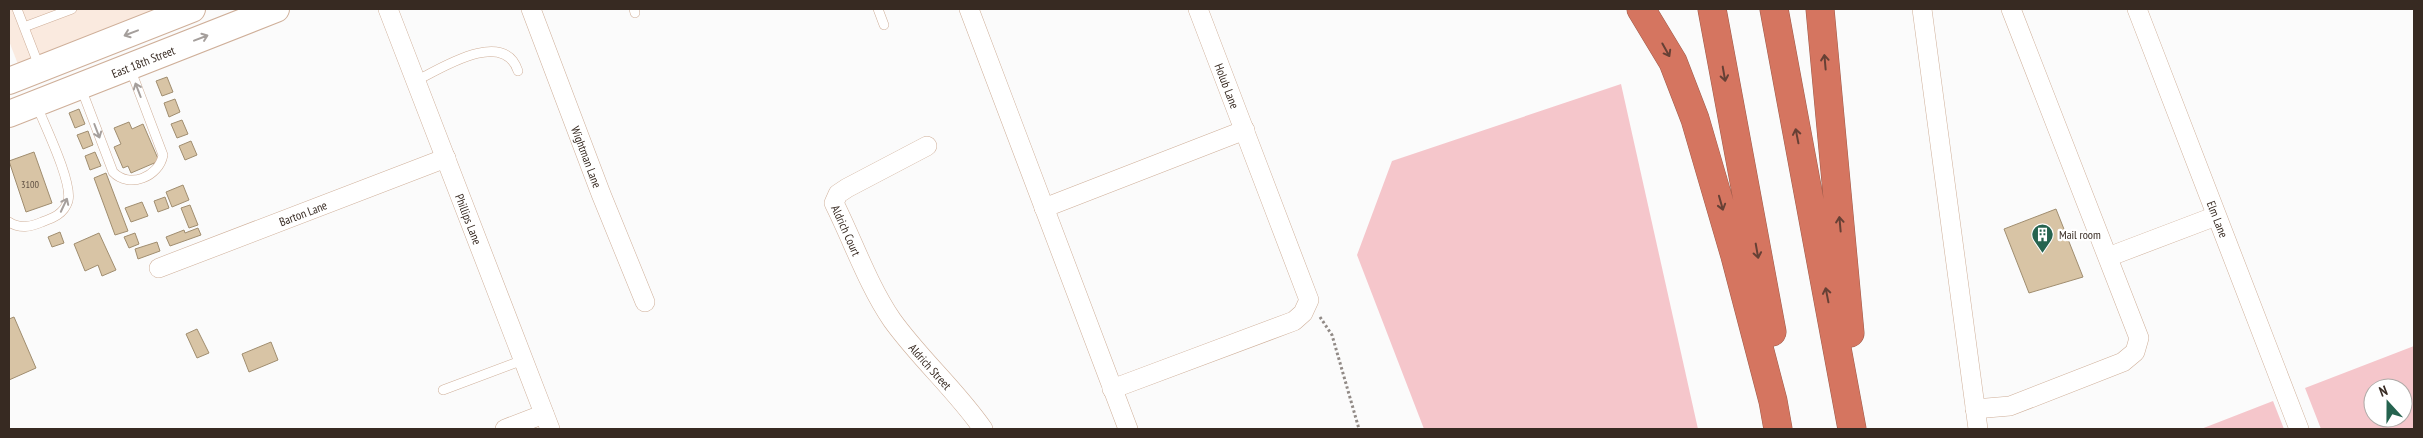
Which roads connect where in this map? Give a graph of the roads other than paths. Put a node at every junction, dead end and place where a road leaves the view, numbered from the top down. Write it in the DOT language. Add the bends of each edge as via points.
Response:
graph roads {
  1 [pos="17,9"];
  2 [pos="72,9"];
  3 [pos="192,9"];
  4 [pos="388,9"];
  5 [pos="531,9"];
  6 [pos="878,9"];
  7 [pos="969,9"];
  8 [pos="1198,9"];
  9 [pos="1641,9"];
  10 [pos="1712,9"];
  11 [pos="1774,9"];
  12 [pos="1820,9"];
  13 [pos="1922,9"];
  14 [pos="2011,9"];
  15 [pos="2137,9"];
  16 [pos="269,10"];
  17 [pos="884,25"];
  18 [pos="24,27"];
  19 [pos="129,67"];
  20 [pos="40,69"];
  21 [pos="518,71"];
  22 [pos="9,81"];
  23 [pos="416,82"];
  24 [pos="80,86"];
  25 [pos="36,103"];
  26 [pos="9,114"];
  27 [pos="1245,130"];
  28 [pos="927,146"];
  29 [pos="446,158"];
  30 [pos="1044,208"];
  31 [pos="2216,216"];
  32 [pos="9,222"];
  33 [pos="2108,257"];
  34 [pos="159,268"];
  35 [pos="645,302"];
  36 [pos="881,302"];
  37 [pos="523,360"];
  38 [pos="1112,389"];
  39 [pos="443,390"];
  40 [pos="1975,409"];
  41 [pos="547,422"];
  42 [pos="505,429"];
  43 [pos="983,429"];
  44 [pos="1128,429"];
  45 [pos="1778,429"];
  46 [pos="1790,429"];
  47 [pos="1852,429"];
  48 [pos="1858,429"];
  49 [pos="1978,429"];
  50 [pos="2299,429"];
  1 -- 18 [label="lane"];
  2 -- 18 [label="lane"];
  3 -- 20 [label="main road, one-way"];
  4 -- 23 [label="street, Phillips Lane"];
  5 -- 35 [label="street, Wightman Lane"];
  6 -- 17 [label="lane"];
  7 -- 30 [label="street"];
  8 -- 27 [label="street, Holub Lane"];
  9 -- 45 [label="highway, one-way" via="1673,62 1695,118 1738,264"];
  10 -- 46 [label="highway, one-way"];
  47 -- 11 [label="highway, one-way"];
  48 -- 12 [label="highway, one-way"];
  13 -- 40 [label="street"];
  14 -- 33 [label="street"];
  15 -- 31 [label="street, Elm Lane"];
  19 -- 16 [label="main road, East 18th Street, one-way"];
  18 -- 20 [label="lane"];
  19 -- 24 [label="main road, East 18th Street"];
  24 -- 19 [label="lane, one-way" via="113,172 118,178 130,182 153,173 161,165 163,155"];
  20 -- 22 [label="main road"];
  21 -- 23 [label="lane" via="516,63 507,54 493,50 472,55"];
  23 -- 29 [label="street, Phillips Lane"];
  24 -- 25 [label="main road, East 18th Street"];
  25 -- 26 [label="main road, East 18th Street"];
  32 -- 25 [label="lane, one-way" via="29,227 58,216 68,202 68,186"];
  27 -- 30 [label="street"];
  27 -- 38 [label="street, Holub Lane" via="1309,300 1303,313 1294,321"];
  28 -- 36 [label="street, Aldrich Court" via="847,188 838,194 834,203"];
  29 -- 34 [label="street, Barton Lane"];
  29 -- 37 [label="street, Phillips Lane"];
  30 -- 38 [label="street"];
  31 -- 33 [label="street"];
  31 -- 50 [label="street, Elm Lane"];
  33 -- 40 [label="street" via="2139,338 2135,352 2123,362 2010,406"];
  36 -- 43 [label="street, Aldrich Street" via="901,331"];
  37 -- 39 [label="lane"];
  37 -- 41 [label="street, Phillips Lane"];
  38 -- 44 [label="street"];
  40 -- 49 [label="street"];
  41 -- 42 [label="street"];
}
